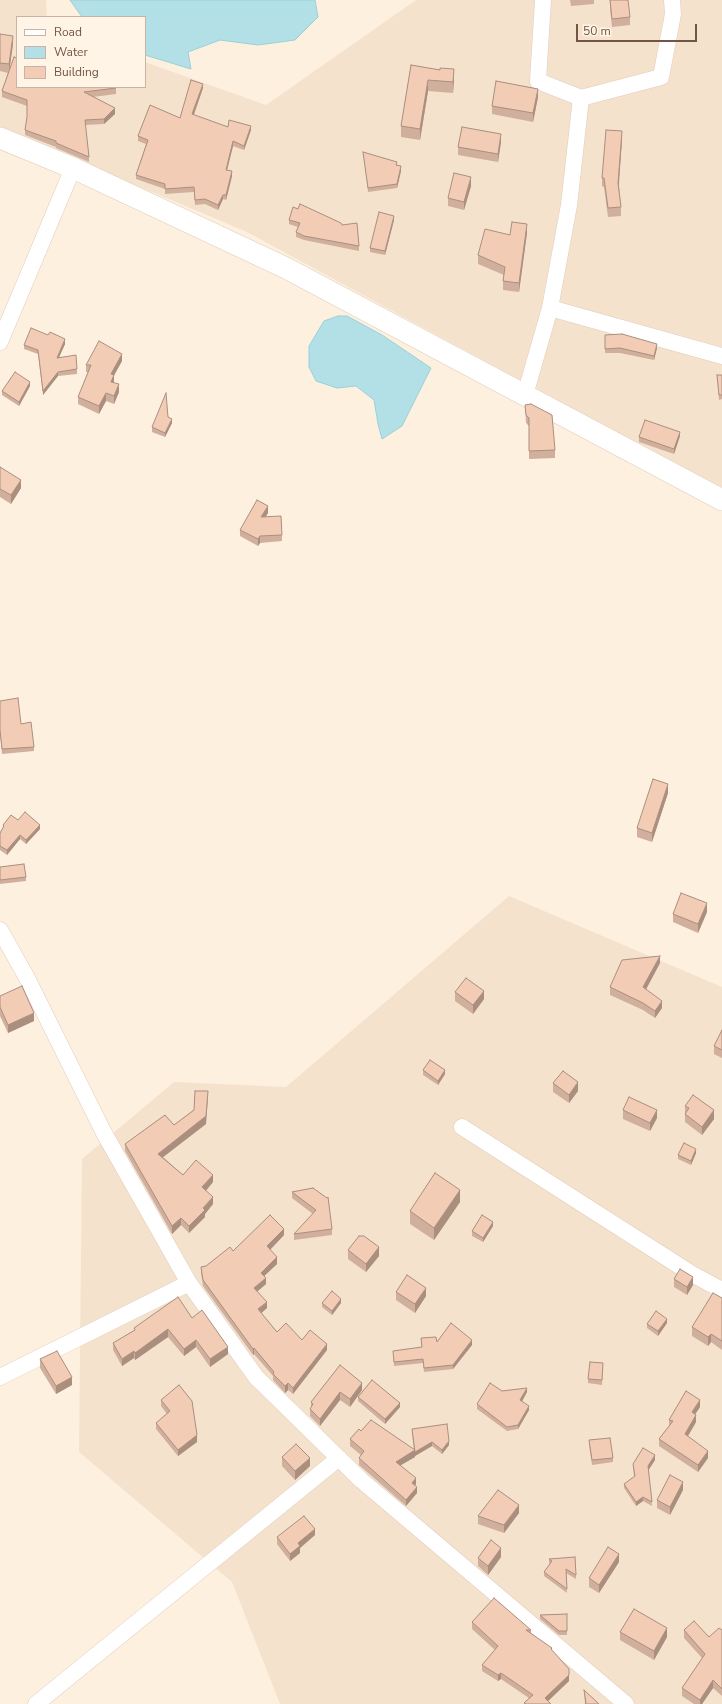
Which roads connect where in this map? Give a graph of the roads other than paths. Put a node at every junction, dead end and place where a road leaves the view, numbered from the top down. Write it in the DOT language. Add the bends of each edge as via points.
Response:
graph roads {
  1 [pos="543,0"];
  2 [pos="672,0"];
  3 [pos="581,98"];
  4 [pos="0,138"];
  5 [pos="72,168"];
  6 [pos="550,308"];
  7 [pos="0,342"];
  8 [pos="722,356"];
  9 [pos="525,395"];
  10 [pos="722,500"];
  11 [pos="0,930"];
  12 [pos="462,1128"];
  13 [pos="189,1283"];
  14 [pos="722,1290"];
  15 [pos="0,1377"];
  16 [pos="339,1458"];
  17 [pos="36,1704"];
  18 [pos="626,1704"];
  1 -- 3 [label="street" via="538,81"];
  2 -- 3 [label="street" via="673,14 661,77"];
  3 -- 6 [label="street" via="569,205"];
  4 -- 5 [label="street"];
  5 -- 7 [label="street"];
  5 -- 9 [label="street" via="286,268"];
  6 -- 8 [label="street"];
  6 -- 9 [label="street"];
  9 -- 10 [label="street"];
  11 -- 13 [label="street" via="27,978 104,1133"];
  12 -- 14 [label="street" via="692,1274"];
  13 -- 15 [label="street"];
  13 -- 16 [label="street" via="256,1377"];
  16 -- 17 [label="street"];
  16 -- 18 [label="street" via="361,1480"];
}
